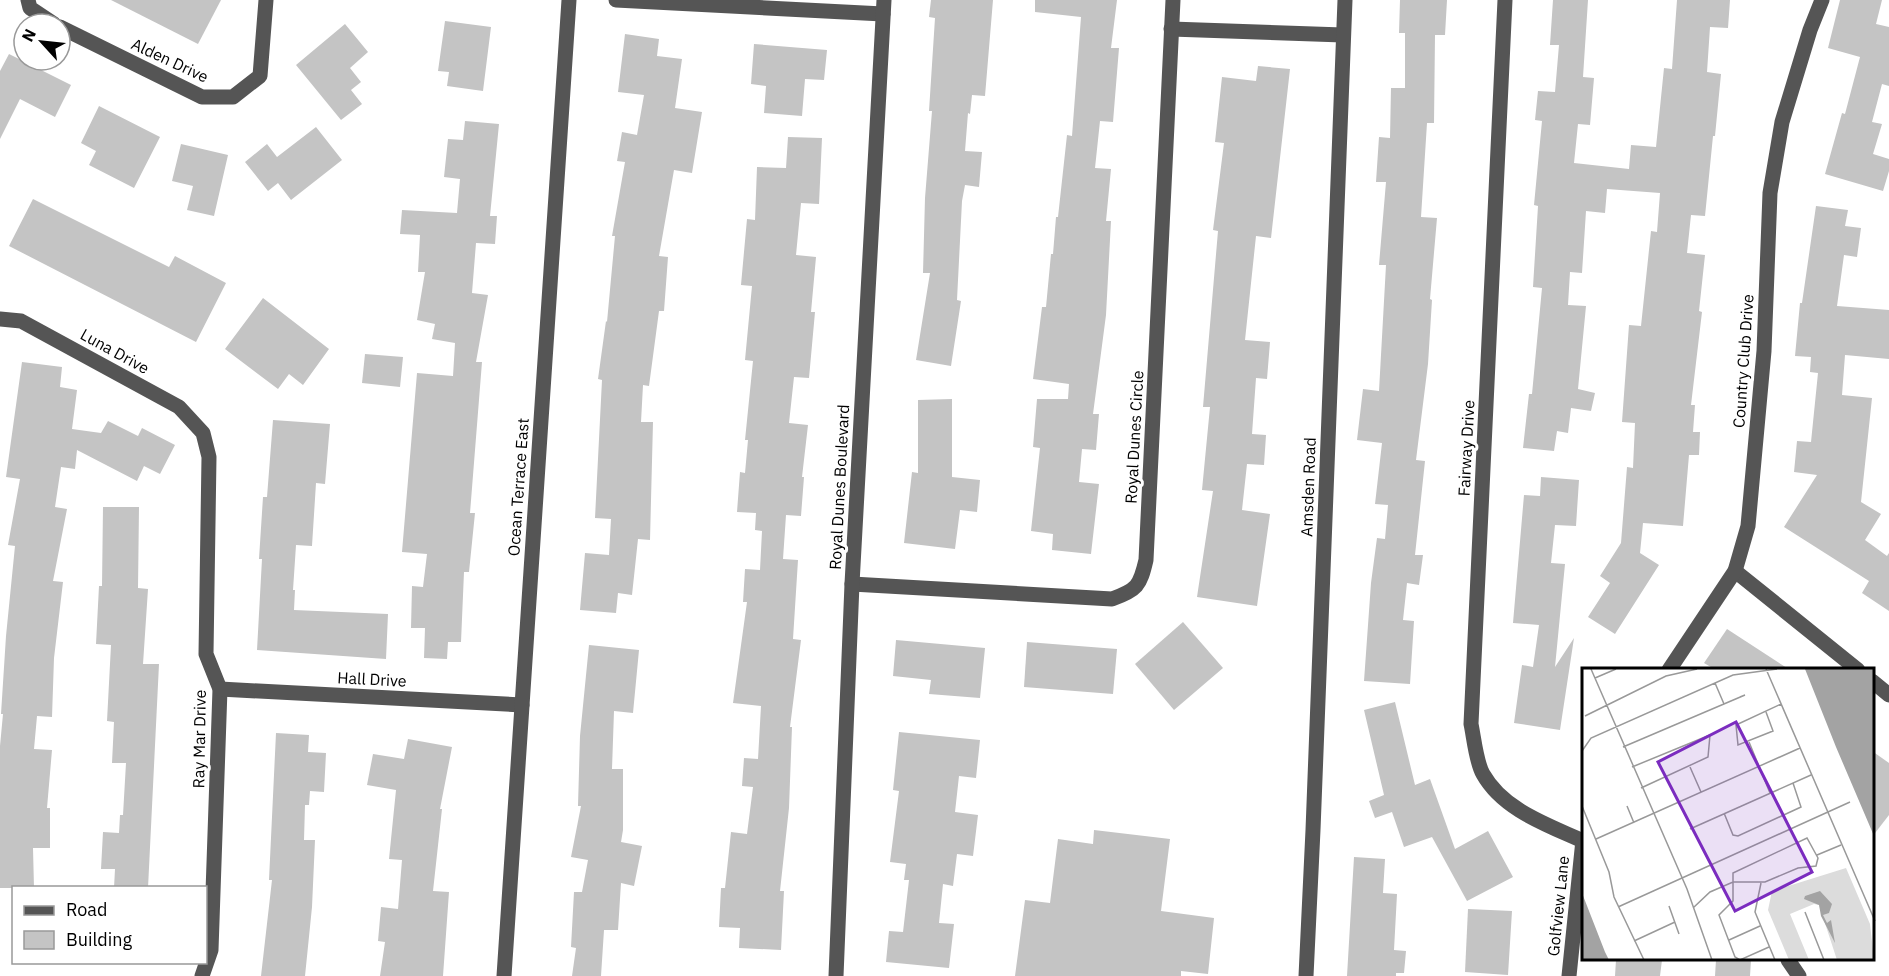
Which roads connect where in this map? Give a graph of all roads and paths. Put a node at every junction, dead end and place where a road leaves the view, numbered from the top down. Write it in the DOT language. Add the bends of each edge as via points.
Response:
graph roads {
  1 [pos="28,0"];
  2 [pos="266,0"];
  3 [pos="569,0"];
  4 [pos="616,0"];
  5 [pos="1173,0"];
  6 [pos="1345,0"];
  7 [pos="1505,0"];
  8 [pos="1822,0"];
  9 [pos="883,7"];
  10 [pos="36,12"];
  11 [pos="1171,29"];
  12 [pos="72,33"];
  13 [pos="1343,35"];
  14 [pos="0,320"];
  15 [pos="203,433"];
  16 [pos="1734,571"];
  17 [pos="852,584"];
  18 [pos="1670,668"];
  19 [pos="1855,668"];
  20 [pos="1874,683"];
  21 [pos="220,689"];
  22 [pos="1889,694"];
  23 [pos="522,705"];
  24 [pos="1582,841"];
  25 [pos="1582,851"];
  26 [pos="1789,961"];
  27 [pos="207,962"];
  28 [pos="504,976"];
  29 [pos="836,976"];
  30 [pos="1306,976"];
  31 [pos="1569,976"];
  32 [pos="1799,976"];
  1 -- 10 [label="street"];
  2 -- 12 [label="street, Alden Drive" via="260,76 233,97 202,97"];
  3 -- 23 [label="street, Ocean Terrace East"];
  4 -- 9 [label="street"];
  5 -- 11 [label="street, Royal Dunes Circle"];
  6 -- 13 [label="street, Amsden Road"];
  7 -- 24 [label="street, Fairway Drive" via="1471,724 1482,773 1499,795 1533,818"];
  8 -- 16 [label="street, Country Club Drive" via="1782,122 1770,193 1764,351 1748,526"];
  9 -- 17 [label="street, Royal Dunes Boulevard"];
  11 -- 13 [label="street"];
  11 -- 17 [label="street, Royal Dunes Circle" via="1146,560 1141,580 1128,593 1112,599"];
  13 -- 30 [label="street, Amsden Road"];
  14 -- 15 [label="street, Luna Drive" via="21,321 179,407"];
  15 -- 21 [label="street, Ray Mar Drive" via="208,458 206,654"];
  16 -- 18 [label="street"];
  16 -- 19 [label="street"];
  17 -- 29 [label="street, Royal Dunes Boulevard"];
  20 -- 22 [label="street"];
  21 -- 23 [label="street, Hall Drive"];
  21 -- 27 [label="street, Ray Mar Drive" via="211,950"];
  23 -- 28 [label="street, Ocean Terrace East"];
  25 -- 31 [label="street, Golfview Lane"];
  26 -- 32 [label="street"];
}
